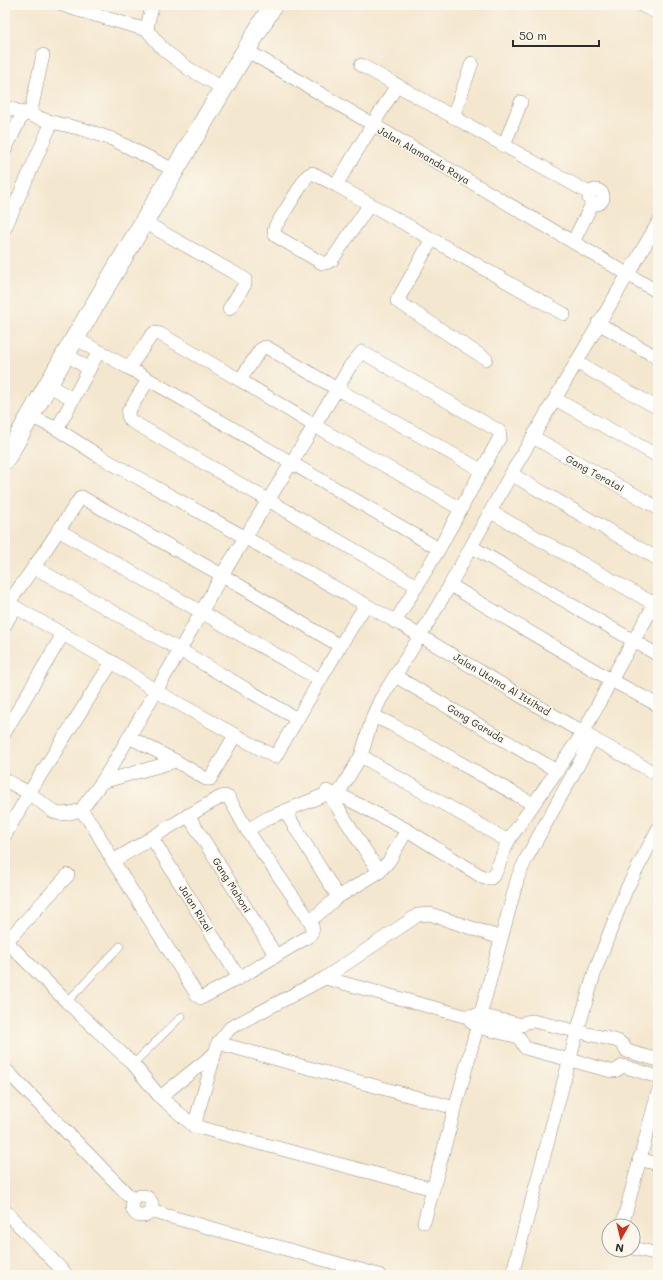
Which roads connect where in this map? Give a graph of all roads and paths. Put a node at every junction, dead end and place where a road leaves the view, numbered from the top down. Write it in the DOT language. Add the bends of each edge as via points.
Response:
graph roads {
  1 [pos="64,5"];
  2 [pos="153,5"];
  3 [pos="272,5"];
  4 [pos="643,6"];
  5 [pos="80,7"];
  6 [pos="658,13"];
  7 [pos="147,30"];
  8 [pos="246,50"];
  9 [pos="43,55"];
  10 [pos="472,63"];
  11 [pos="361,65"];
  12 [pos="397,85"];
  13 [pos="223,88"];
  14 [pos="521,102"];
  15 [pos="5,107"];
  16 [pos="26,114"];
  17 [pos="453,117"];
  18 [pos="52,122"];
  19 [pos="373,125"];
  20 [pos="504,146"];
  21 [pos="5,150"];
  22 [pos="174,170"];
  23 [pos="336,185"];
  24 [pos="370,204"];
  25 [pos="144,222"];
  26 [pos="657,225"];
  27 [pos="5,228"];
  28 [pos="432,239"];
  29 [pos="573,242"];
  30 [pos="623,272"];
  31 [pos="658,292"];
  32 [pos="229,309"];
  33 [pos="564,314"];
  34 [pos="598,323"];
  35 [pos="75,338"];
  36 [pos="99,351"];
  37 [pos="66,354"];
  38 [pos="658,358"];
  39 [pos="486,359"];
  40 [pos="576,362"];
  41 [pos="129,368"];
  42 [pos="89,369"];
  43 [pos="148,380"];
  44 [pos="240,380"];
  45 [pos="48,385"];
  46 [pos="337,389"];
  47 [pos="73,399"];
  48 [pos="555,399"];
  49 [pos="658,408"];
  50 [pos="30,416"];
  51 [pos="315,426"];
  52 [pos="57,429"];
  53 [pos="533,437"];
  54 [pos="658,456"];
  55 [pos="5,460"];
  56 [pos="290,463"];
  57 [pos="481,470"];
  58 [pos="511,474"];
  59 [pos="268,499"];
  60 [pos="658,508"];
  61 [pos="461,509"];
  62 [pos="491,512"];
  63 [pos="58,530"];
  64 [pos="244,538"];
  65 [pos="472,547"];
  66 [pos="439,549"];
  67 [pos="658,559"];
  68 [pos="34,567"];
  69 [pos="222,575"];
  70 [pos="450,585"];
  71 [pos="417,586"];
  72 [pos="10,603"];
  73 [pos="657,603"];
  74 [pos="365,606"];
  75 [pos="201,612"];
  76 [pos="399,624"];
  77 [pos="5,625"];
  78 [pos="63,634"];
  79 [pos="417,635"];
  80 [pos="634,641"];
  81 [pos="340,646"];
  82 [pos="180,650"];
  83 [pos="658,655"];
  84 [pos="112,662"];
  85 [pos="395,676"];
  86 [pos="320,680"];
  87 [pos="611,680"];
  88 [pos="156,691"];
  89 [pos="658,705"];
  90 [pos="373,716"];
  91 [pos="296,719"];
  92 [pos="5,732"];
  93 [pos="235,735"];
  94 [pos="588,735"];
  95 [pos="129,737"];
  96 [pos="361,756"];
  97 [pos="176,761"];
  98 [pos="557,771"];
  99 [pos="658,775"];
  100 [pos="5,780"];
  101 [pos="102,782"];
  102 [pos="29,793"];
  103 [pos="332,793"];
  104 [pos="533,804"];
  105 [pos="285,811"];
  106 [pos="83,812"];
  107 [pos="188,815"];
  108 [pos="658,829"];
  109 [pos="248,830"];
  110 [pos="407,830"];
  111 [pos="5,835"];
  112 [pos="152,838"];
  113 [pos="508,841"];
  114 [pos="113,861"];
  115 [pos="379,872"];
  116 [pos="68,875"];
  117 [pos="338,897"];
  118 [pos="310,921"];
  119 [pos="501,938"];
  120 [pos="6,943"];
  121 [pos="120,946"];
  122 [pos="276,956"];
  123 [pos="239,978"];
  124 [pos="325,978"];
  125 [pos="67,1002"];
  126 [pos="182,1016"];
  127 [pos="479,1021"];
  128 [pos="520,1031"];
  129 [pos="577,1032"];
  130 [pos="216,1049"];
  131 [pos="627,1051"];
  132 [pos="570,1059"];
  133 [pos="658,1060"];
  134 [pos="133,1064"];
  135 [pos="623,1066"];
  136 [pos="5,1068"];
  137 [pos="658,1077"];
  138 [pos="658,1092"];
  139 [pos="160,1097"];
  140 [pos="455,1108"];
  141 [pos="194,1126"];
  142 [pos="639,1159"];
  143 [pos="658,1164"];
  144 [pos="433,1189"];
  145 [pos="5,1211"];
  146 [pos="624,1218"];
  147 [pos="424,1222"];
  148 [pos="641,1250"];
  149 [pos="658,1254"];
  150 [pos="363,1273"];
  151 [pos="67,1275"];
  152 [pos="379,1275"];
  153 [pos="512,1275"];
  1 -- 5 [label="street"];
  2 -- 7 [label="street"];
  3 -- 8 [label="main road"];
  4 -- 6 [label="street"];
  5 -- 7 [label="street"];
  7 -- 13 [label="street" via="164,50 189,69"];
  8 -- 13 [label="main road"];
  8 -- 19 [label="street, Jalan Alamanda Raya"];
  9 -- 16 [label="street"];
  10 -- 17 [label="street"];
  11 -- 12 [label="street"];
  12 -- 17 [label="street"];
  12 -- 19 [label="street"];
  13 -- 22 [label="main road"];
  14 -- 20 [label="street"];
  15 -- 16 [label="street"];
  16 -- 18 [label="street"];
  16 -- 21 [label="street"];
  17 -- 20 [label="street"];
  18 -- 22 [label="street" via="112,139"];
  18 -- 27 [label="street"];
  19 -- 23 [label="street"];
  19 -- 29 [label="street, Jalan Alamanda Raya"];
  20 -- 29 [label="street" via="590,198"];
  22 -- 25 [label="main road"];
  23 -- 24 [label="street"];
  23 -- 24 [label="street" via="312,173 307,176 275,227 276,236 326,263 332,260"];
  24 -- 28 [label="street"];
  25 -- 32 [label="street" via="244,279 245,284"];
  25 -- 35 [label="main road"];
  26 -- 30 [label="street"];
  28 -- 33 [label="street"];
  28 -- 39 [label="street" via="396,301"];
  29 -- 30 [label="street, Jalan Alamanda Raya"];
  30 -- 31 [label="street, Jalan Alamanda Raya"];
  30 -- 34 [label="street"];
  34 -- 38 [label="street"];
  34 -- 40 [label="street"];
  35 -- 36 [label="street"];
  35 -- 37 [label="main road"];
  36 -- 41 [label="street"];
  36 -- 42 [label="street"];
  37 -- 42 [label="street"];
  37 -- 45 [label="main road"];
  40 -- 48 [label="street"];
  40 -- 49 [label="street"];
  41 -- 43 [label="street"];
  41 -- 44 [label="street" via="151,336 157,333"];
  42 -- 47 [label="street"];
  43 -- 56 [label="street"];
  43 -- 59 [label="street" via="128,412 129,418"];
  44 -- 46 [label="street" via="260,350 265,347"];
  44 -- 51 [label="street"];
  45 -- 47 [label="street"];
  45 -- 50 [label="main road"];
  46 -- 51 [label="street"];
  46 -- 57 [label="street"];
  46 -- 57 [label="street" via="350,366 362,352 499,431 500,437"];
  47 -- 52 [label="street"];
  48 -- 53 [label="street"];
  48 -- 54 [label="street"];
  50 -- 52 [label="street, Jalan Utama Al Ittihad"];
  50 -- 55 [label="main road"];
  51 -- 56 [label="street"];
  51 -- 61 [label="street"];
  52 -- 64 [label="street, Jalan Utama Al Ittihad" via="99,456"];
  53 -- 58 [label="street"];
  53 -- 60 [label="street, Gang Teratai"];
  56 -- 59 [label="street"];
  56 -- 66 [label="street"];
  57 -- 61 [label="street"];
  58 -- 62 [label="street"];
  58 -- 67 [label="street"];
  59 -- 64 [label="street"];
  59 -- 71 [label="street"];
  61 -- 66 [label="street"];
  62 -- 65 [label="street"];
  62 -- 73 [label="street"];
  63 -- 68 [label="street"];
  63 -- 69 [label="street" via="81,497"];
  63 -- 75 [label="street"];
  64 -- 69 [label="street"];
  64 -- 74 [label="street, Jalan Utama Al Ittihad"];
  65 -- 70 [label="street"];
  65 -- 80 [label="street"];
  66 -- 71 [label="street"];
  68 -- 72 [label="street"];
  68 -- 82 [label="street"];
  69 -- 75 [label="street"];
  69 -- 81 [label="street"];
  70 -- 79 [label="street"];
  70 -- 87 [label="street"];
  71 -- 76 [label="street"];
  72 -- 77 [label="street"];
  72 -- 78 [label="street"];
  73 -- 80 [label="street"];
  74 -- 76 [label="street, Jalan Utama Al Ittihad"];
  74 -- 81 [label="street"];
  75 -- 82 [label="street"];
  75 -- 86 [label="street"];
  76 -- 79 [label="street, Jalan Utama Al Ittihad"];
  78 -- 84 [label="street"];
  78 -- 92 [label="street"];
  79 -- 85 [label="street"];
  79 -- 94 [label="street, Jalan Utama Al Ittihad"];
  80 -- 83 [label="street"];
  80 -- 87 [label="street"];
  81 -- 86 [label="street"];
  82 -- 88 [label="street"];
  82 -- 91 [label="street"];
  84 -- 88 [label="street"];
  84 -- 102 [label="street"];
  85 -- 90 [label="street"];
  85 -- 98 [label="street, Gang Garuda"];
  86 -- 91 [label="street"];
  87 -- 89 [label="street"];
  87 -- 94 [label="street"];
  88 -- 93 [label="street"];
  88 -- 95 [label="street"];
  90 -- 96 [label="street"];
  90 -- 104 [label="street"];
  91 -- 93 [label="street" via="275,757"];
  93 -- 97 [label="street" via="210,779"];
  94 -- 98 [label="street"];
  94 -- 99 [label="street, Jalan Utama Al Ittihad"];
  94 -- 119 [label="street" via="520,871"];
  95 -- 97 [label="street"];
  95 -- 101 [label="street"];
  96 -- 103 [label="street"];
  96 -- 113 [label="street"];
  97 -- 101 [label="street"];
  98 -- 104 [label="street"];
  100 -- 102 [label="street"];
  101 -- 106 [label="street"];
  102 -- 106 [label="street" via="54,812"];
  102 -- 111 [label="street"];
  103 -- 105 [label="street"];
  103 -- 110 [label="street"];
  103 -- 115 [label="street" via="355,836"];
  104 -- 113 [label="street"];
  105 -- 109 [label="street"];
  105 -- 117 [label="street"];
  106 -- 114 [label="street"];
  107 -- 109 [label="street" via="225,796 229,798"];
  107 -- 112 [label="street"];
  107 -- 122 [label="street, Gang Mahoni"];
  108 -- 129 [label="street" via="626,890 596,968"];
  109 -- 118 [label="street"];
  110 -- 113 [label="street" via="488,879 495,874"];
  110 -- 115 [label="street" via="389,861"];
  112 -- 114 [label="street"];
  112 -- 123 [label="street, Jalan Rizal"];
  114 -- 123 [label="street" via="199,998 206,997"];
  115 -- 117 [label="street"];
  116 -- 120 [label="street"];
  117 -- 118 [label="street"];
  118 -- 122 [label="street" via="313,926 311,934"];
  119 -- 124 [label="street" via="430,914 418,915"];
  119 -- 127 [label="street"];
  120 -- 125 [label="street"];
  121 -- 125 [label="lane"];
  122 -- 123 [label="street"];
  124 -- 127 [label="street"];
  124 -- 130 [label="street" via="230,1028"];
  125 -- 134 [label="street"];
  126 -- 134 [label="lane"];
  127 -- 128 [label="street"];
  127 -- 140 [label="street"];
  128 -- 129 [label="street" via="526,1022 533,1021"];
  128 -- 132 [label="street" via="525,1048"];
  129 -- 131 [label="street" via="618,1041"];
  129 -- 132 [label="street"];
  130 -- 139 [label="street"];
  130 -- 140 [label="street"];
  130 -- 141 [label="street"];
  131 -- 133 [label="street"];
  131 -- 135 [label="street"];
  132 -- 135 [label="street" via="611,1071"];
  132 -- 153 [label="street"];
  134 -- 139 [label="street"];
  135 -- 137 [label="street"];
  136 -- 150 [label="street" via="134,1201 132,1208 137,1214 144,1215 150,1211"];
  138 -- 142 [label="street"];
  139 -- 141 [label="street"];
  140 -- 144 [label="street"];
  141 -- 144 [label="street"];
  142 -- 143 [label="street"];
  142 -- 146 [label="street"];
  144 -- 147 [label="street"];
  145 -- 151 [label="street"];
  148 -- 149 [label="street"];
  150 -- 152 [label="street"];
}
